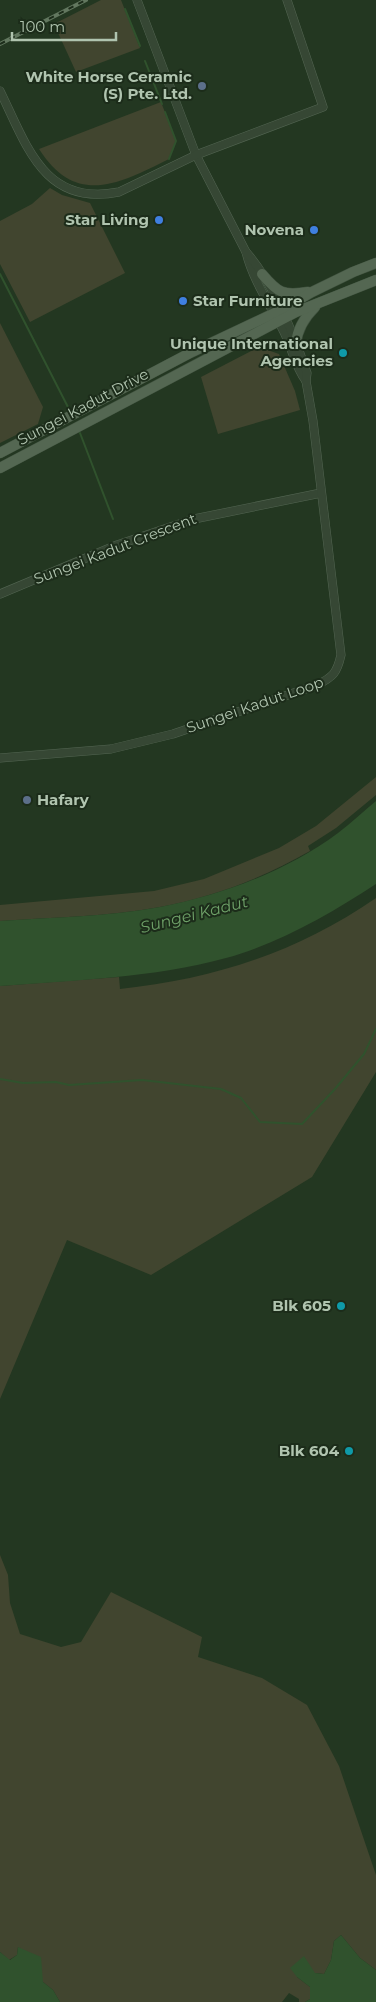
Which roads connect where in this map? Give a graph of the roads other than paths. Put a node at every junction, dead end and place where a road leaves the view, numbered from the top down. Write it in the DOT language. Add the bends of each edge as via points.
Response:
graph roads {
  1 [pos="137,0"];
  2 [pos="287,0"];
  3 [pos="0,91"];
  4 [pos="196,155"];
  5 [pos="246,252"];
  6 [pos="376,263"];
  7 [pos="262,274"];
  8 [pos="376,280"];
  9 [pos="312,292"];
  10 [pos="320,303"];
  11 [pos="280,316"];
  12 [pos="296,344"];
  13 [pos="190,354"];
  14 [pos="208,359"];
  15 [pos="306,381"];
  16 [pos="0,453"];
  17 [pos="0,468"];
  18 [pos="321,493"];
  19 [pos="0,594"];
  20 [pos="0,758"];
  1 -- 4 [label="street"];
  2 -- 4 [label="street" via="323,107"];
  3 -- 4 [label="street" via="36,161 50,178 72,190 95,194 118,192"];
  4 -- 5 [label="street"];
  5 -- 7 [label="street"];
  5 -- 11 [label="street" via="250,267"];
  6 -- 9 [label="main road"];
  7 -- 9 [label="main road" via="280,292"];
  7 -- 11 [label="street"];
  8 -- 10 [label="main road"];
  9 -- 11 [label="main road"];
  10 -- 11 [label="main road"];
  10 -- 12 [label="main road" via="308,315 297,334"];
  11 -- 12 [label="street, Sungei Kadut Loop"];
  11 -- 13 [label="main road, Sungei Kadut Drive"];
  11 -- 14 [label="main road, Sungei Kadut Drive"];
  11 -- 15 [label="street, Sungei Kadut Loop"];
  12 -- 15 [label="street, Sungei Kadut Loop" via="307,373"];
  13 -- 14 [label="main road" via="199,352"];
  13 -- 16 [label="main road, Sungei Kadut Drive"];
  14 -- 17 [label="main road, Sungei Kadut Drive"];
  15 -- 18 [label="street, Sungei Kadut Loop"];
  18 -- 19 [label="street, Sungei Kadut Crescent" via="194,519 112,547"];
  18 -- 20 [label="street, Sungei Kadut Loop" via="341,655 338,668 329,679 260,705 135,744 112,749"];
}
